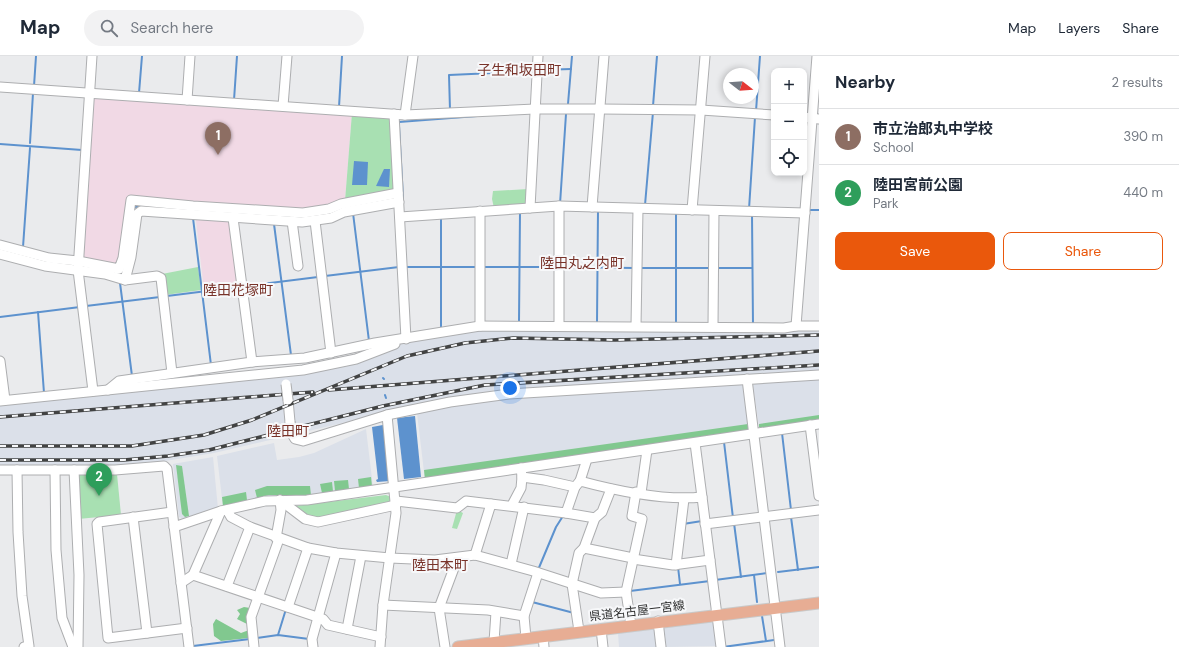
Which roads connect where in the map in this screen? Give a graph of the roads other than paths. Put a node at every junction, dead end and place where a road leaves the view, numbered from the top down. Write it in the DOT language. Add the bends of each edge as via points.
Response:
graph roads {
  1 [pos="92,56"];
  2 [pos="190,56"];
  3 [pos="287,56"];
  4 [pos="413,56"];
  5 [pos="538,56"];
  6 [pos="604,56"];
  7 [pos="705,56"];
  8 [pos="818,58"];
  9 [pos="0,87"];
  10 [pos="90,93"];
  11 [pos="187,100"];
  12 [pos="283,106"];
  13 [pos="535,109"];
  14 [pos="600,109"];
  15 [pos="701,110"];
  16 [pos="394,114"];
  17 [pos="405,115"];
  18 [pos="771,115"];
  19 [pos="812,118"];
  20 [pos="398,198"];
  21 [pos="559,206"];
  22 [pos="592,207"];
  23 [pos="530,208"];
  24 [pos="638,209"];
  25 [pos="692,210"];
  26 [pos="480,211"];
  27 [pos="714,211"];
  28 [pos="805,213"];
  29 [pos="400,217"];
  30 [pos="233,218"];
  31 [pos="292,221"];
  32 [pos="315,221"];
  33 [pos="0,245"];
  34 [pos="0,254"];
  35 [pos="78,266"];
  36 [pos="298,266"];
  37 [pos="125,280"];
  38 [pos="480,326"];
  39 [pos="559,326"];
  40 [pos="636,326"];
  41 [pos="796,326"];
  42 [pos="819,326"];
  43 [pos="713,327"];
  44 [pos="406,339"];
  45 [pos="331,353"];
  46 [pos="0,361"];
  47 [pos="252,362"];
  48 [pos="285,372"];
  49 [pos="172,374"];
  50 [pos="819,375"];
  51 [pos="747,379"];
  52 [pos="108,390"];
  53 [pos="93,391"];
  54 [pos="2,400"];
  55 [pos="387,415"];
  56 [pos="815,424"];
  57 [pos="754,433"];
  58 [pos="695,444"];
  59 [pos="647,450"];
  60 [pos="588,459"];
  61 [pos="0,470"];
  62 [pos="17,470"];
  63 [pos="55,470"];
  64 [pos="74,470"];
  65 [pos="522,473"];
  66 [pos="577,484"];
  67 [pos="395,487"];
  68 [pos="611,489"];
  69 [pos="639,493"];
  70 [pos="702,496"];
  71 [pos="819,496"];
  72 [pos="684,499"];
  73 [pos="280,500"];
  74 [pos="396,503"];
  75 [pos="491,504"];
  76 [pos="512,505"];
  77 [pos="524,507"];
  78 [pos="224,510"];
  79 [pos="819,510"];
  80 [pos="172,512"];
  81 [pos="566,513"];
  82 [pos="133,517"];
  83 [pos="764,517"];
  84 [pos="595,518"];
  85 [pos="705,524"];
  86 [pos="174,527"];
  87 [pos="250,527"];
  88 [pos="278,538"];
  89 [pos="308,548"];
  90 [pos="584,548"];
  91 [pos="336,553"];
  92 [pos="475,555"];
  93 [pos="361,556"];
  94 [pos="390,558"];
  95 [pos="455,558"];
  96 [pos="633,559"];
  97 [pos="710,560"];
  98 [pos="510,564"];
  99 [pos="676,565"];
  100 [pos="538,573"];
  101 [pos="193,575"];
  102 [pos="182,584"];
  103 [pos="572,584"];
  104 [pos="227,586"];
  105 [pos="626,592"];
  106 [pos="258,597"];
  107 [pos="819,603"];
  108 [pos="383,605"];
  109 [pos="288,607"];
  110 [pos="776,607"];
  111 [pos="439,608"];
  112 [pos="496,612"];
  113 [pos="717,614"];
  114 [pos="524,616"];
  115 [pos="318,618"];
  116 [pos="658,621"];
  117 [pos="631,625"];
  118 [pos="187,628"];
  119 [pos="347,629"];
  120 [pos="601,629"];
  121 [pos="579,632"];
  122 [pos="147,633"];
  123 [pos="381,637"];
  124 [pos="526,638"];
  125 [pos="494,642"];
  126 [pos="543,642"];
  127 [pos="476,646"];
  128 [pos="24,647"];
  129 [pos="72,647"];
  130 [pos="78,647"];
  131 [pos="190,647"];
  132 [pos="254,647"];
  133 [pos="313,647"];
  134 [pos="380,647"];
  135 [pos="445,647"];
  136 [pos="458,647"];
  137 [pos="603,647"];
  138 [pos="661,647"];
  139 [pos="721,647"];
  140 [pos="780,647"];
  1 -- 10 [label="street"];
  2 -- 11 [label="street"];
  3 -- 12 [label="street"];
  4 -- 17 [label="street"];
  5 -- 13 [label="street"];
  6 -- 14 [label="street"];
  7 -- 15 [label="street"];
  8 -- 19 [label="street"];
  9 -- 10 [label="street"];
  10 -- 11 [label="street"];
  10 -- 35 [label="street"];
  11 -- 12 [label="street"];
  12 -- 16 [label="street"];
  13 -- 14 [label="street"];
  13 -- 17 [label="street"];
  13 -- 23 [label="street"];
  14 -- 15 [label="street"];
  14 -- 22 [label="street"];
  15 -- 18 [label="street"];
  15 -- 25 [label="street"];
  16 -- 17 [label="street"];
  16 -- 20 [label="street"];
  19 -- 28 [label="street"];
  20 -- 29 [label="street"];
  20 -- 32 [label="street"];
  20 -- 35 [label="street" via="341,204 329,210 303,213 131,200 123,258 119,269"];
  21 -- 22 [label="street"];
  21 -- 23 [label="street"];
  21 -- 39 [label="street"];
  22 -- 24 [label="street"];
  23 -- 26 [label="street"];
  24 -- 25 [label="street"];
  24 -- 40 [label="street"];
  25 -- 27 [label="street"];
  26 -- 29 [label="street"];
  26 -- 38 [label="street"];
  27 -- 28 [label="street"];
  27 -- 43 [label="street"];
  28 -- 41 [label="street"];
  29 -- 44 [label="street"];
  30 -- 31 [label="street"];
  30 -- 37 [label="street" via="141,211 137,214 132,257"];
  30 -- 47 [label="street"];
  31 -- 32 [label="street"];
  31 -- 36 [label="street"];
  32 -- 45 [label="street"];
  33 -- 35 [label="street"];
  34 -- 35 [label="street" via="45,266"];
  35 -- 37 [label="street"];
  35 -- 53 [label="street"];
  37 -- 49 [label="street" via="157,276 161,278"];
  38 -- 39 [label="street"];
  38 -- 44 [label="street"];
  39 -- 40 [label="street"];
  40 -- 43 [label="street"];
  41 -- 42 [label="street"];
  41 -- 43 [label="street"];
  44 -- 45 [label="street"];
  44 -- 48 [label="street" via="341,364"];
  45 -- 47 [label="street" via="305,358"];
  46 -- 54 [label="street"];
  47 -- 49 [label="street"];
  48 -- 52 [label="street"];
  48 -- 55 [label="street, bridge" via="290,422 295,439 302,440"];
  49 -- 52 [label="street" via="119,381"];
  50 -- 51 [label="street"];
  51 -- 55 [label="street" via="509,394 450,402"];
  51 -- 57 [label="street"];
  52 -- 53 [label="street"];
  53 -- 54 [label="street"];
  55 -- 67 [label="street"];
  56 -- 57 [label="street"];
  56 -- 71 [label="street"];
  57 -- 58 [label="street"];
  57 -- 83 [label="street"];
  58 -- 59 [label="street"];
  58 -- 70 [label="street"];
  59 -- 60 [label="street"];
  59 -- 69 [label="street"];
  60 -- 65 [label="street"];
  60 -- 66 [label="street"];
  61 -- 62 [label="street"];
  62 -- 63 [label="street"];
  62 -- 128 [label="street" via="22,596 29,646"];
  63 -- 64 [label="street"];
  63 -- 129 [label="street" via="56,534 62,618"];
  64 -- 80 [label="street" via="164,466 167,469"];
  64 -- 130 [label="street" via="79,575"];
  65 -- 66 [label="street" via="544,480"];
  65 -- 67 [label="street"];
  65 -- 76 [label="street" via="521,488"];
  66 -- 68 [label="street"];
  66 -- 81 [label="street"];
  67 -- 73 [label="street" via="307,500"];
  67 -- 74 [label="street"];
  68 -- 69 [label="street"];
  68 -- 84 [label="street" via="602,512"];
  69 -- 72 [label="street"];
  69 -- 96 [label="street" via="632,516 642,519"];
  70 -- 72 [label="street"];
  70 -- 85 [label="street"];
  72 -- 99 [label="street"];
  73 -- 74 [label="street" via="305,519 318,522"];
  73 -- 78 [label="street"];
  73 -- 88 [label="street"];
  74 -- 75 [label="street" via="457,508 466,501"];
  74 -- 94 [label="street"];
  75 -- 76 [label="street"];
  75 -- 92 [label="street"];
  76 -- 77 [label="street"];
  77 -- 81 [label="street"];
  77 -- 98 [label="street"];
  78 -- 86 [label="street"];
  78 -- 87 [label="street" via="231,517"];
  78 -- 101 [label="street"];
  79 -- 83 [label="street"];
  80 -- 82 [label="street"];
  80 -- 86 [label="street"];
  81 -- 84 [label="street"];
  82 -- 122 [label="street"];
  82 -- 122 [label="street" via="97,524 108,638"];
  83 -- 85 [label="street"];
  83 -- 110 [label="street"];
  84 -- 90 [label="street"];
  85 -- 97 [label="street"];
  86 -- 102 [label="street"];
  87 -- 88 [label="street"];
  87 -- 104 [label="street"];
  88 -- 89 [label="street"];
  88 -- 106 [label="street"];
  89 -- 91 [label="street"];
  89 -- 109 [label="street"];
  90 -- 96 [label="street"];
  90 -- 103 [label="street" via="579,553"];
  91 -- 93 [label="street"];
  91 -- 115 [label="street"];
  92 -- 95 [label="street"];
  92 -- 98 [label="street"];
  93 -- 94 [label="street"];
  93 -- 119 [label="street"];
  94 -- 95 [label="street"];
  94 -- 108 [label="street"];
  95 -- 111 [label="street" via="454,568"];
  96 -- 99 [label="street"];
  96 -- 105 [label="street"];
  97 -- 99 [label="street"];
  97 -- 113 [label="street"];
  98 -- 100 [label="street"];
  100 -- 103 [label="street"];
  100 -- 114 [label="street"];
  101 -- 102 [label="street"];
  101 -- 104 [label="street"];
  102 -- 118 [label="street"];
  103 -- 105 [label="street" via="601,593"];
  103 -- 121 [label="street"];
  104 -- 106 [label="street"];
  105 -- 117 [label="street"];
  106 -- 109 [label="street"];
  106 -- 132 [label="street" via="251,617"];
  107 -- 110 [label="main road, 県道名古屋一宮線"];
  108 -- 111 [label="street"];
  108 -- 123 [label="street"];
  109 -- 115 [label="street"];
  110 -- 113 [label="main road, 県道名古屋一宮線"];
  110 -- 140 [label="street"];
  111 -- 112 [label="street"];
  111 -- 135 [label="street"];
  112 -- 114 [label="street"];
  112 -- 125 [label="street"];
  113 -- 116 [label="main road, 県道名古屋一宮線"];
  113 -- 139 [label="street"];
  114 -- 124 [label="street"];
  115 -- 119 [label="street" via="323,619 328,625"];
  115 -- 133 [label="street" via="312,639"];
  116 -- 117 [label="main road, 県道名古屋一宮線"];
  116 -- 138 [label="street"];
  117 -- 120 [label="main road, 県道名古屋一宮線"];
  118 -- 122 [label="street"];
  118 -- 131 [label="street"];
  119 -- 123 [label="street"];
  120 -- 121 [label="main road, 県道名古屋一宮線"];
  120 -- 137 [label="street"];
  121 -- 126 [label="main road, 県道名古屋一宮線"];
  123 -- 134 [label="street"];
  124 -- 125 [label="main road, 県道名古屋一宮線"];
  124 -- 126 [label="main road, 県道名古屋一宮線"];
  125 -- 127 [label="main road, 県道名古屋一宮線"];
  127 -- 136 [label="main road, 県道名古屋一宮線"];
}
